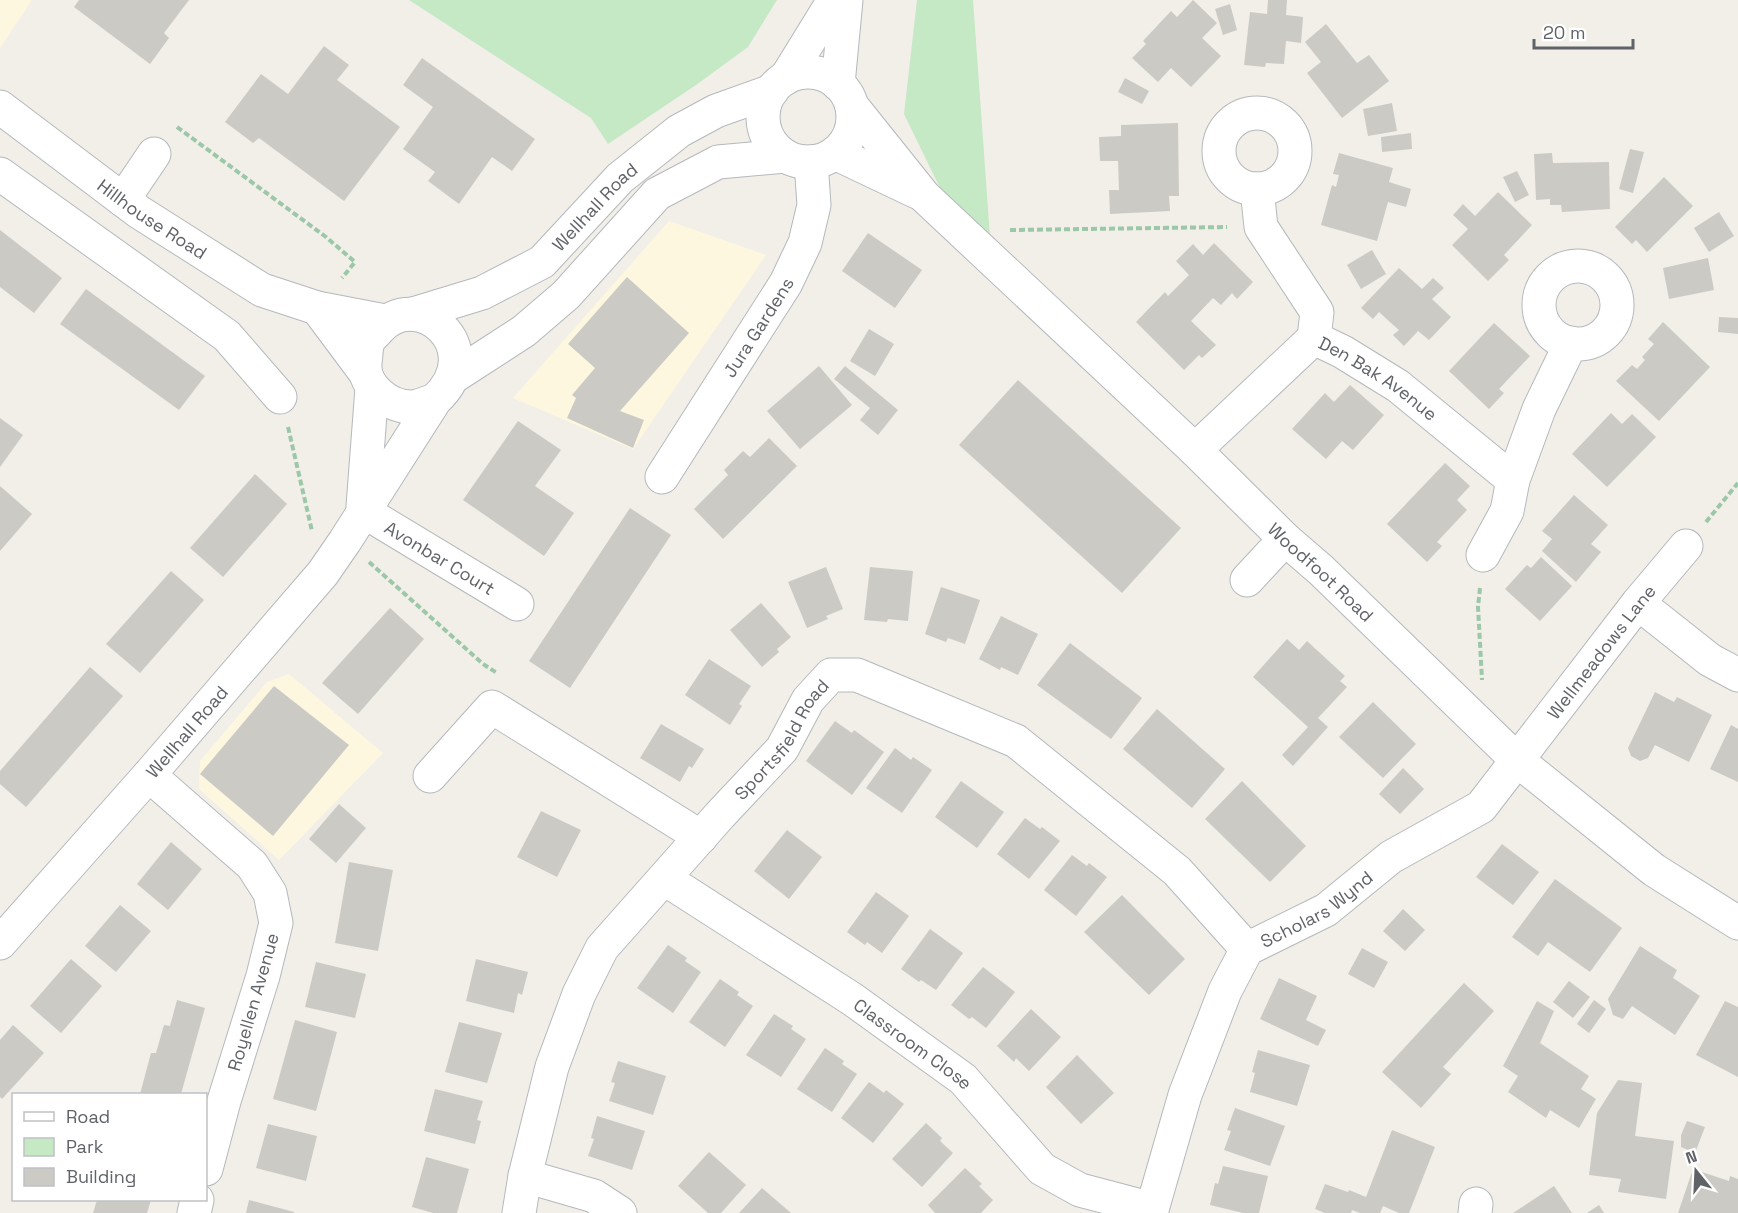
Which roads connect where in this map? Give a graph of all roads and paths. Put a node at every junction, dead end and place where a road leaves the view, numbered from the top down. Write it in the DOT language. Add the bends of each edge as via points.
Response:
graph roads {
  1 [pos="834,0"];
  2 [pos="846,0"];
  3 [pos="779,84"];
  4 [pos="845,95"];
  5 [pos="0,107"];
  6 [pos="174,125"];
  7 [pos="154,154"];
  8 [pos="811,157"];
  9 [pos="0,174"];
  10 [pos="1257,189"];
  11 [pos="924,196"];
  12 [pos="123,200"];
  13 [pos="1261,227"];
  14 [pos="960,230"];
  15 [pos="317,308"];
  16 [pos="399,318"];
  17 [pos="1314,338"];
  18 [pos="1571,343"];
  19 [pos="368,380"];
  20 [pos="444,388"];
  21 [pos="280,397"];
  22 [pos="1195,450"];
  23 [pos="662,477"];
  24 [pos="1513,480"];
  25 [pos="1738,483"];
  26 [pos="363,511"];
  27 [pos="1285,538"];
  28 [pos="345,541"];
  29 [pos="1686,546"];
  30 [pos="1483,555"];
  31 [pos="322,573"];
  32 [pos="1247,580"];
  33 [pos="1638,603"];
  34 [pos="517,604"];
  35 [pos="1738,675"];
  36 [pos="503,676"];
  37 [pos="1485,728"];
  38 [pos="1517,760"];
  39 [pos="149,775"];
  40 [pos="430,776"];
  41 [pos="701,837"];
  42 [pos="665,879"];
  43 [pos="1738,922"];
  44 [pos="0,943"];
  45 [pos="1246,949"];
  46 [pos="207,1165"];
  47 [pos="525,1176"];
  48 [pos="1152,1211"];
  49 [pos="519,1213"];
  50 [pos="620,1213"];
  1 -- 3 [label="street"];
  2 -- 4 [label="street"];
  3 -- 4 [label="street" via="803,72 822,75"];
  3 -- 8 [label="street" via="764,108 764,127 771,143"];
  3 -- 16 [label="street, Wellhall Road" via="679,131 620,178 542,262 482,293"];
  4 -- 8 [label="street" via="853,119 845,144"];
  4 -- 11 [label="street, Woodfoot Road"];
  5 -- 12 [label="street, Hillhouse Road"];
  6 -- 15 [label="path" via="355,262"];
  7 -- 12 [label="street"];
  8 -- 11 [label="street, Woodfoot Road"];
  8 -- 20 [label="street, Wellhall Road" via="718,162 657,194 566,295 524,331"];
  8 -- 23 [label="street, Jura Gardens" via="814,205 805,243 786,283"];
  9 -- 21 [label="street" via="227,336"];
  10 -- 13 [label="street, Den Bak Avenue"];
  11 -- 14 [label="street, Woodfoot Road"];
  12 -- 15 [label="street, Hillhouse Road" via="262,290"];
  13 -- 14 [label="path"];
  13 -- 17 [label="street, Den Bak Avenue" via="1317,312"];
  14 -- 22 [label="street, Woodfoot Road"];
  15 -- 16 [label="street, Hillhouse Road"];
  15 -- 19 [label="street"];
  16 -- 19 [label="street" via="367,342"];
  16 -- 20 [label="street" via="430,319 444,329 453,343 456,360"];
  17 -- 22 [label="street"];
  17 -- 24 [label="street, Den Bak Avenue" via="1398,386"];
  18 -- 24 [label="street" via="1539,409"];
  19 -- 20 [label="street" via="390,402 413,407"];
  19 -- 26 [label="street, Wellhall Road"];
  20 -- 26 [label="street, Wellhall Road"];
  21 -- 31 [label="path"];
  22 -- 27 [label="street, Woodfoot Road"];
  24 -- 30 [label="street" via="1507,511"];
  25 -- 29 [label="path"];
  26 -- 28 [label="street, Wellhall Road"];
  26 -- 34 [label="street, Avonbar Court"];
  27 -- 32 [label="street"];
  27 -- 37 [label="street, Woodfoot Road"];
  28 -- 31 [label="street, Wellhall Road"];
  28 -- 36 [label="path" via="483,664"];
  29 -- 33 [label="street, Wellmeadows Lane"];
  30 -- 37 [label="path" via="1478,607"];
  31 -- 39 [label="street, Wellhall Road"];
  33 -- 35 [label="street" via="1710,660"];
  33 -- 38 [label="street, Wellmeadows Lane"];
  37 -- 38 [label="street, Woodfoot Road"];
  38 -- 43 [label="street, Woodfoot Road" via="1654,870"];
  38 -- 45 [label="street, Scholars Wynd" via="1481,807 1391,857 1326,910"];
  39 -- 44 [label="street, Wellhall Road"];
  39 -- 46 [label="street, Royellen Avenue" via="252,865 270,893 276,923"];
  40 -- 41 [label="street" via="492,707"];
  41 -- 42 [label="street, Sportsfield Road"];
  41 -- 45 [label="street, Sportsfield Road" via="782,749 808,700 831,675 857,675 1016,741 1177,871"];
  42 -- 47 [label="street, Sportsfield Road" via="602,948 579,994 552,1067"];
  42 -- 48 [label="street, Classroom Close" via="852,999 963,1079 1042,1169 1080,1190"];
  45 -- 48 [label="street, Scholars Wynd" via="1225,991 1185,1095"];
  47 -- 49 [label="street, Sportsfield Road"];
  47 -- 50 [label="street" via="594,1196"];
}
